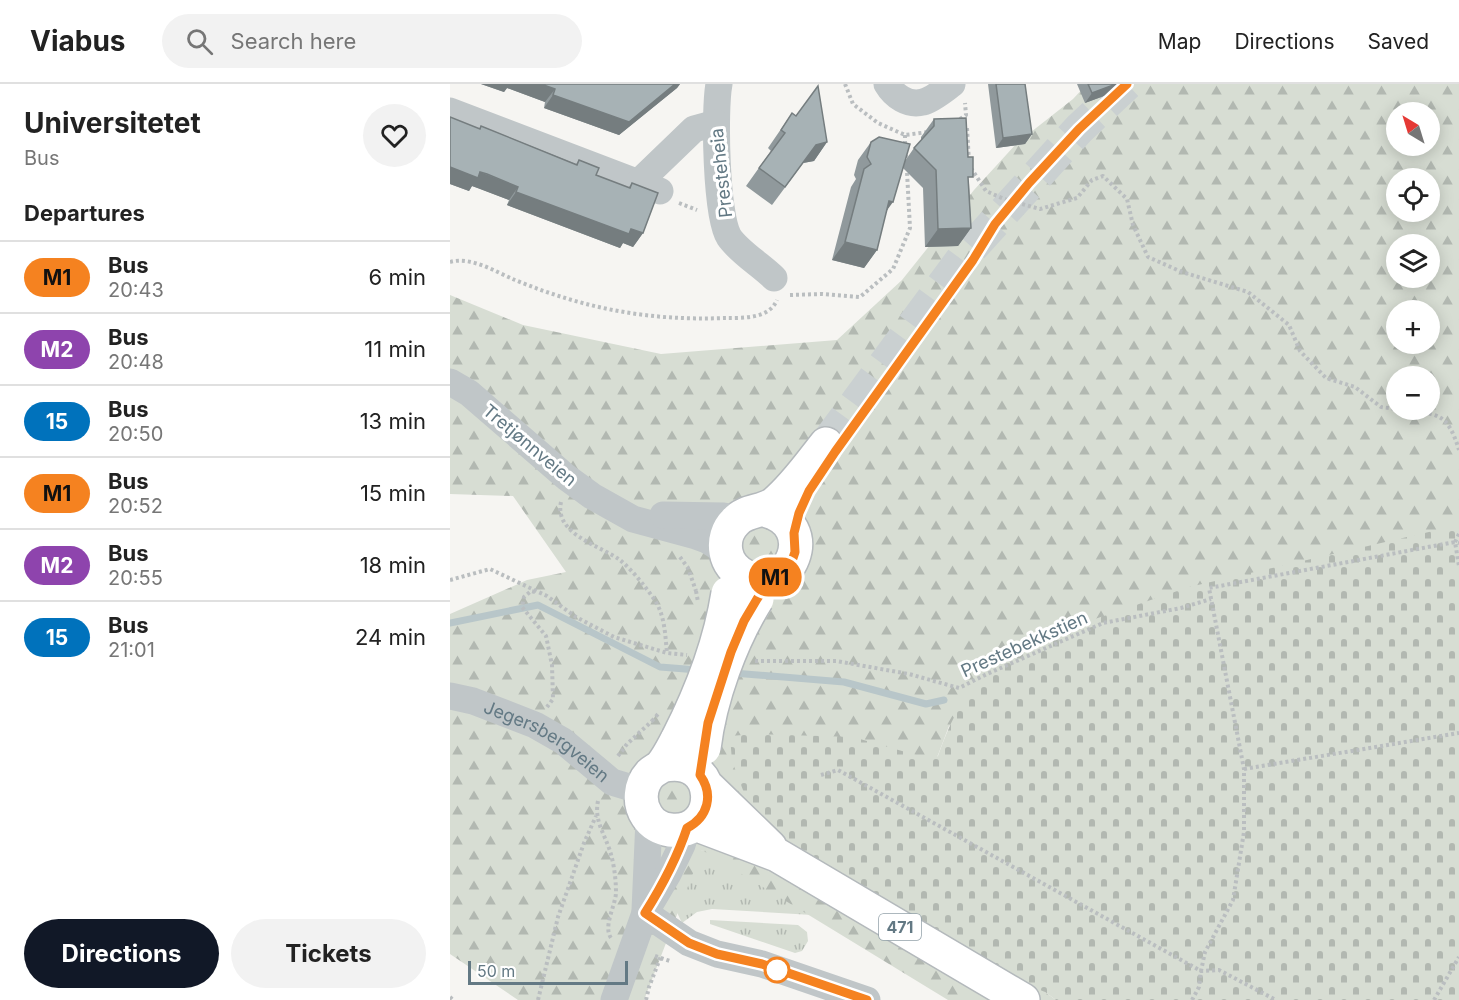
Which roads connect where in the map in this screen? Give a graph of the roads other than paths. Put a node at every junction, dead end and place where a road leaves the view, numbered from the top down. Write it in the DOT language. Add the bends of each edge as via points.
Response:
graph roads {
  1 [pos="719,84"];
  2 [pos="887,84"];
  3 [pos="952,84"];
  4 [pos="450,111"];
  5 [pos="716,123"];
  6 [pos="776,287"];
  7 [pos="450,382"];
  8 [pos="612,506"];
  9 [pos="750,515"];
  10 [pos="794,533"];
  11 [pos="743,577"];
  12 [pos="450,696"];
  13 [pos="688,753"];
  14 [pos="650,792"];
  15 [pos="691,826"];
  16 [pos="777,855"];
  17 [pos="651,917"];
  18 [pos="614,1000"];
  19 [pos="867,1000"];
  20 [pos="1023,1000"];
  1 -- 5 [label="street, Presteheia"];
  2 -- 3 [label="street" via="904,101 923,102"];
  4 -- 5 [label="street" via="650,186 694,129"];
  5 -- 6 [label="street, Presteheia" via="721,203 728,236 758,262"];
  7 -- 8 [label="street, Tretjønnveien" via="510,427 566,477"];
  8 -- 9 [label="street, Tretjønnveien" via="688,517"];
  8 -- 11 [label="street, Tretjønnveien" via="643,523 702,538"];
  9 -- 10 [label="main road" via="783,517"];
  9 -- 10 [label="main road" via="774,503 830,448 799,513"];
  9 -- 11 [label="main road" via="727,535"];
  10 -- 11 [label="main road" via="796,543 787,569"];
  11 -- 13 [label="main road, bridge" via="696,702"];
  12 -- 14 [label="street, Jegersbergveien" via="535,725 562,741 604,777 618,785"];
  13 -- 14 [label="main road"];
  13 -- 15 [label="main road" via="708,794 706,811"];
  13 -- 16 [label="main road, 471"];
  14 -- 15 [label="main road, 471" via="657,826 677,831"];
  14 -- 17 [label="street" via="644,896"];
  15 -- 16 [label="main road, 471"];
  15 -- 17 [label="street"];
  16 -- 20 [label="main road, 471"];
  17 -- 18 [label="street"];
  17 -- 19 [label="street" via="689,943 717,954 762,964"];
}
